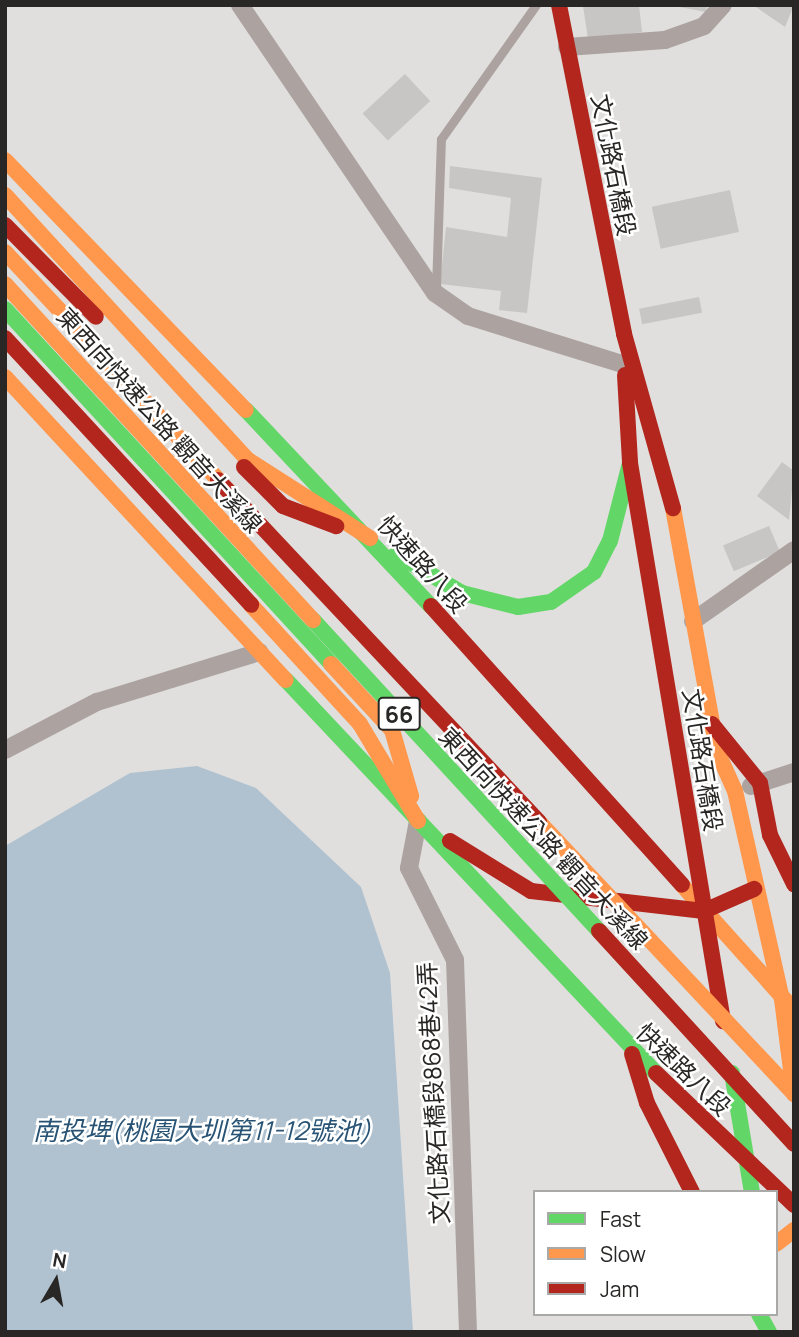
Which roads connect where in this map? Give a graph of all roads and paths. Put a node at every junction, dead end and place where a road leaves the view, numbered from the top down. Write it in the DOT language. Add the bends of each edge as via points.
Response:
graph roads {
  1 [pos="240,5"];
  2 [pos="536,5"];
  3 [pos="559,5"];
  4 [pos="723,5"];
  5 [pos="567,47"];
  6 [pos="5,160"];
  7 [pos="5,195"];
  8 [pos="5,225"];
  9 [pos="5,252"];
  10 [pos="5,284"];
  11 [pos="435,293"];
  12 [pos="5,309"];
  13 [pos="624,334"];
  14 [pos="5,338"];
  15 [pos="625,365"];
  16 [pos="5,377"];
  17 [pos="630,463"];
  18 [pos="370,538"];
  19 [pos="794,550"];
  20 [pos="693,621"];
  21 [pos="260,652"];
  22 [pos="712,724"];
  23 [pos="5,750"];
  24 [pos="794,772"];
  25 [pos="760,783"];
  26 [pos="735,791"];
  27 [pos="418,821"];
  28 [pos="794,884"];
  29 [pos="754,888"];
  30 [pos="704,911"];
  31 [pos="788,1004"];
  32 [pos="631,1050"];
  33 [pos="794,1094"];
  34 [pos="794,1144"];
  35 [pos="747,1162"];
  36 [pos="691,1190"];
  37 [pos="752,1190"];
  38 [pos="778,1190"];
  39 [pos="778,1190"];
  40 [pos="794,1205"];
  41 [pos="794,1230"];
  42 [pos="778,1242"];
  43 [pos="761,1316"];
  44 [pos="468,1332"];
  45 [pos="769,1332"];
  1 -- 11 [label="street"];
  2 -- 11 [label="lane" via="441,139"];
  3 -- 5 [label="main road, 文化路石橋段"];
  4 -- 5 [label="street" via="704,26 666,40"];
  5 -- 13 [label="main road, 文化路石橋段"];
  6 -- 18 [label="main road, 快速路八段"];
  7 -- 18 [label="main road" via="248,460"];
  8 -- 18 [label="main road" via="283,506"];
  9 -- 33 [label="main road, 東西向快速公路 觀音大溪線 / 66, bridge"];
  10 -- 34 [label="main road, 東西向快速公路 觀音大溪線 / 66, bridge"];
  11 -- 15 [label="street" via="468,316"];
  12 -- 27 [label="main road, 66" via="392,730"];
  13 -- 15 [label="main road, 文化路石橋段"];
  13 -- 20 [label="main road, 文化路石橋段" via="667,477"];
  14 -- 27 [label="main road" via="360,724"];
  15 -- 17 [label="main road, 文化路石橋段"];
  16 -- 21 [label="main road, 快速路八段 / 66"];
  17 -- 18 [label="main road" via="610,541 594,572 551,602 518,607 462,593"];
  17 -- 30 [label="main road, 文化路石橋段"];
  18 -- 30 [label="main road, 快速路八段"];
  19 -- 20 [label="street"];
  20 -- 22 [label="main road, 文化路石橋段"];
  21 -- 23 [label="street" via="97,702"];
  21 -- 27 [label="main road, 快速路八段 / 66"];
  22 -- 25 [label="main road"];
  22 -- 26 [label="main road, 文化路石橋段"];
  24 -- 25 [label="street"];
  25 -- 26 [label="street"];
  25 -- 28 [label="main road" via="770,835"];
  26 -- 29 [label="main road, 文化路石橋段"];
  27 -- 30 [label="main road, 66" via="531,891"];
  27 -- 32 [label="main road, 快速路八段 / 66"];
  27 -- 44 [label="street, 文化路石橋段868巷42弄" via="409,868 455,960"];
  29 -- 30 [label="main road"];
  29 -- 31 [label="main road, 文化路石橋段"];
  30 -- 31 [label="main road, 快速路八段"];
  30 -- 35 [label="main road, 文化路石橋段"];
  31 -- 33 [label="main road, 文化路石橋段"];
  32 -- 35 [label="main road, 快速路八段 / 66"];
  32 -- 36 [label="main road" via="647,1103"];
  35 -- 37 [label="main road, 文化路石橋段"];
  35 -- 38 [label="main road, 快速路八段 / 66"];
  39 -- 40 [label="main road, 快速路八段 / 66"];
  41 -- 42 [label="main road"];
  43 -- 45 [label="main road"];
}
